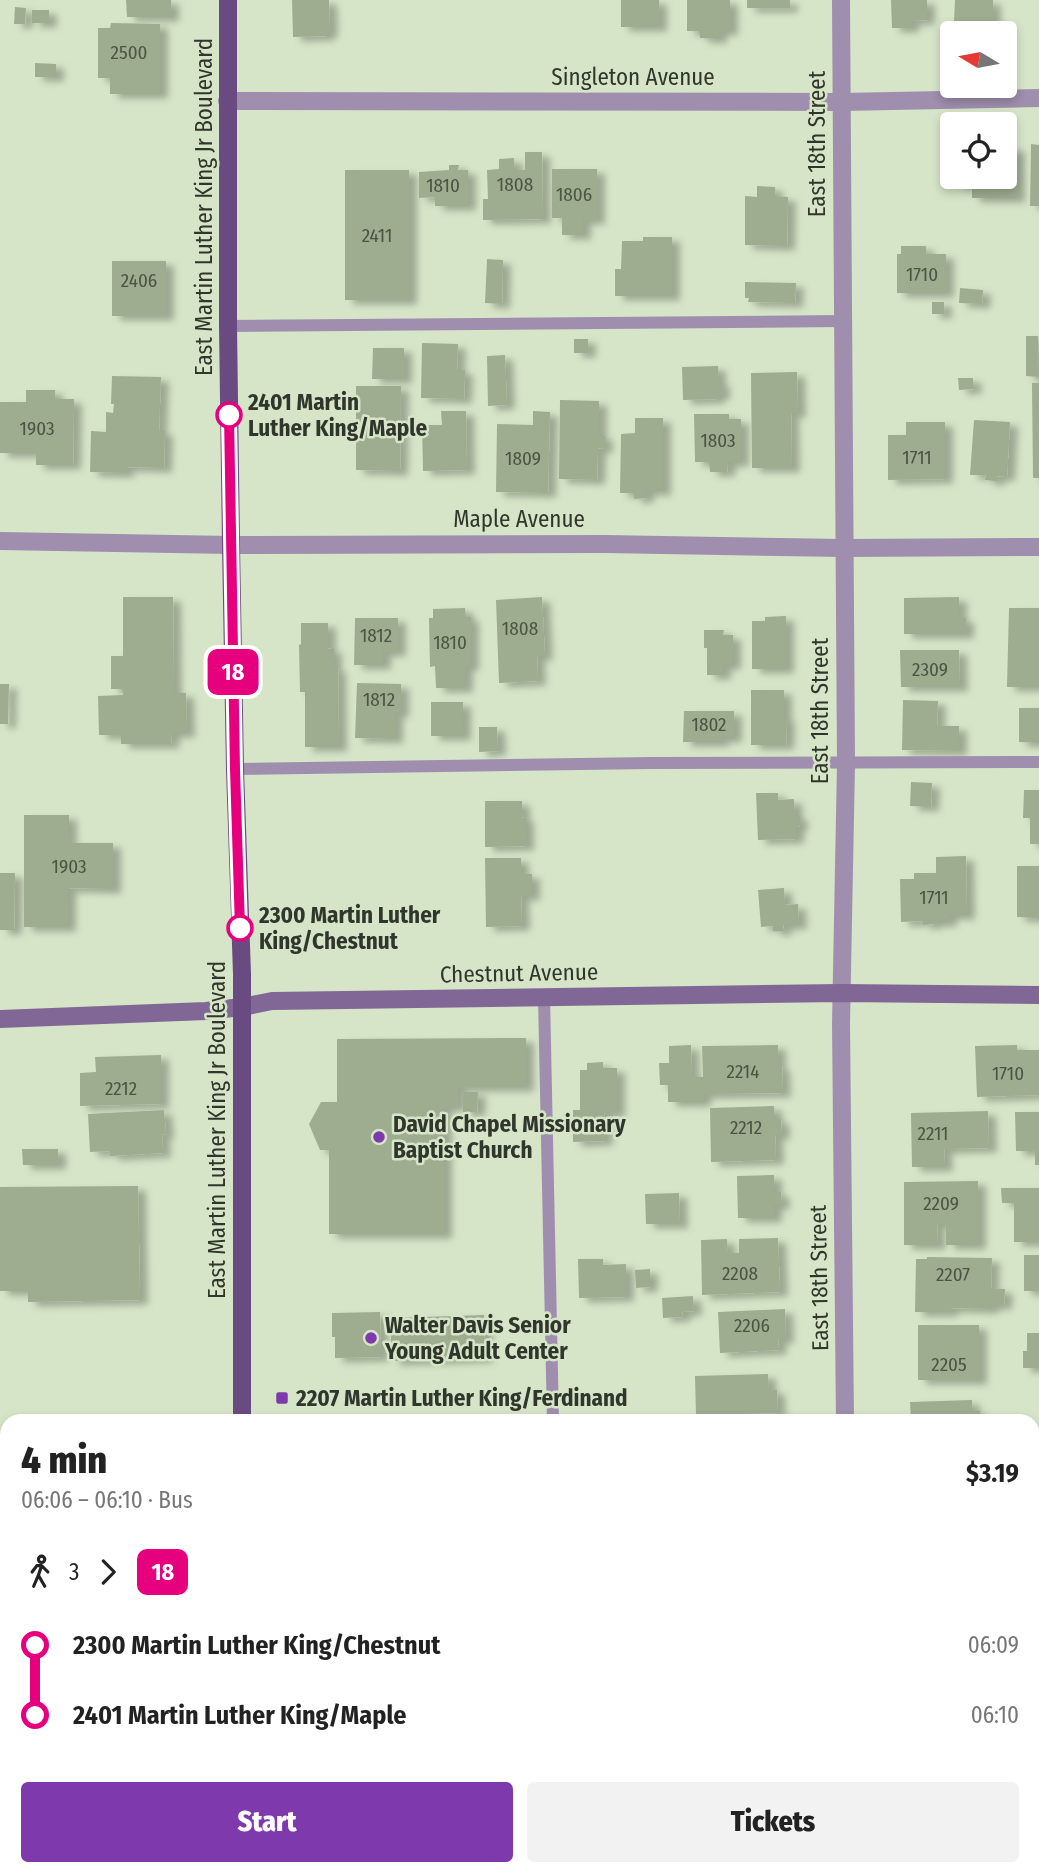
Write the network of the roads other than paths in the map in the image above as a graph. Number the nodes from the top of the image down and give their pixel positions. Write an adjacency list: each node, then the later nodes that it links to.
1 (228, 0): 4 (main road, East Martin Luther King Jr Boulevard)
2 (841, 0): 5 (street, East 18th Street)
3 (1039, 98): 5 (street, Singleton Avenue)
4 (227, 101): 5 (street, Singleton Avenue); 7 (main road, East Martin Luther King Jr Boulevard)
5 (842, 102): 6 (street, East 18th Street)
6 (843, 321): 7 (lane); 11 (street, East 18th Street)
7 (228, 326): 9 (main road, East Martin Luther King Jr Boulevard)
8 (0, 541): 9 (street, Maple Avenue)
9 (231, 545): 11 (street, Maple Avenue); 14 (main road, East Martin Luther King Jr Boulevard)
10 (1039, 547): 11 (street, Maple Avenue)
11 (844, 548): 13 (street, East 18th Street)
12 (1039, 762): 13 (lane)
13 (846, 764): 14 (lane); 15 (street, East 18th Street)
14 (235, 769): 18 (main road, East Martin Luther King Jr Boulevard)
15 (841, 993): 16 (main road, Chestnut Avenue); 17 (main road, Chestnut Avenue); 22 (street, East 18th Street)
16 (1039, 995)
17 (544, 997): 18 (main road, Chestnut Avenue); 21 (lane)
18 (242, 1007): 19 (main road, Chestnut Avenue); 20 (main road, East Martin Luther King Jr Boulevard)
19 (0, 1019)
20 (242, 1414)
21 (554, 1414)
22 (845, 1414)

